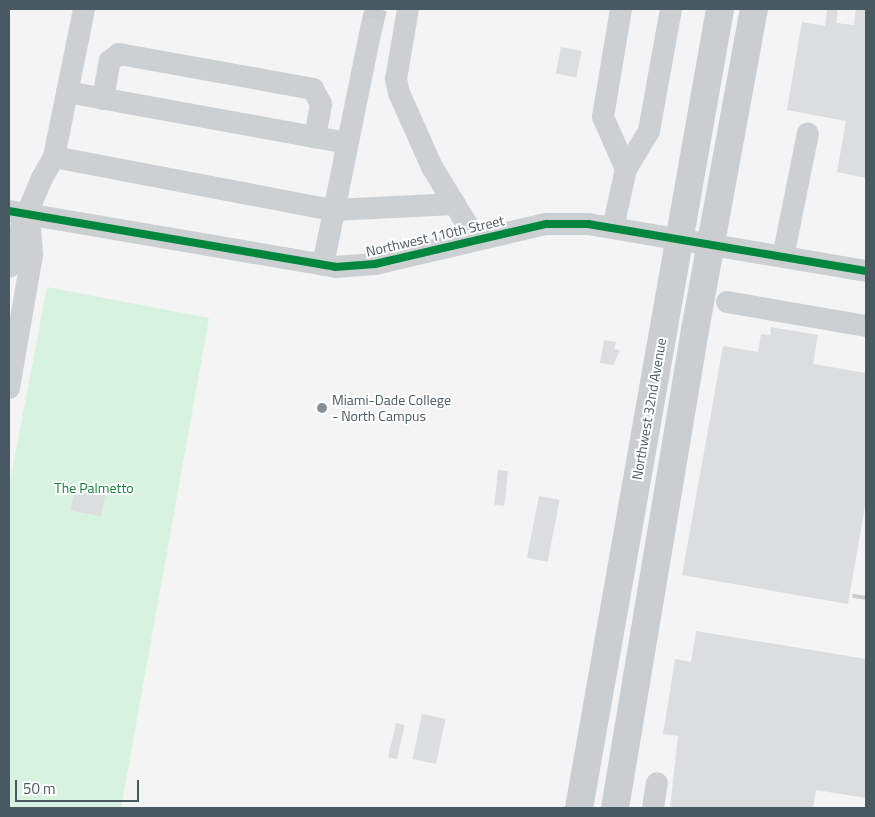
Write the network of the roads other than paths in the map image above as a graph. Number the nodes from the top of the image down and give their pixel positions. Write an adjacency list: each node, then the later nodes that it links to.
1 (84, 9): 8 (street)
2 (408, 9): 15 (street)
3 (621, 9): 14 (street)
4 (671, 9): 14 (street)
5 (720, 9): 20 (main road, Northwest 32nd Avenue)
6 (754, 9): 21 (main road)
7 (374, 16): 12 (street)
8 (67, 92): 9 (street); 13 (street)
9 (103, 99): 11 (street); 11 (street)
10 (808, 133): 22 (street)
11 (314, 137): 12 (street)
12 (346, 143): 16 (street)
13 (54, 157): 16 (street); 17 (street)
14 (626, 169): 18 (street)
15 (455, 204): 16 (street); 19 (street)
16 (333, 210): 23 (street)
17 (19, 213): 23 (street, Northwest 110th Street); 24 (street); 28 (street)
18 (613, 228): 19 (street, Northwest 110th Street); 20 (street, Northwest 110th Street)
19 (476, 239): 23 (street, Northwest 110th Street)
20 (678, 240): 21 (street, Northwest 110th Street); 30 (main road, Northwest 32nd Avenue)
21 (712, 245): 22 (street, Northwest 110th Street); 31 (main road)
22 (783, 257): 25 (street, Northwest 110th Street)
23 (323, 265)
24 (9, 267)
25 (866, 272)
26 (727, 302): 27 (street)
27 (866, 326)
28 (9, 388)
29 (657, 783): 32 (street)
30 (579, 808)
31 (615, 808)
32 (653, 808)

